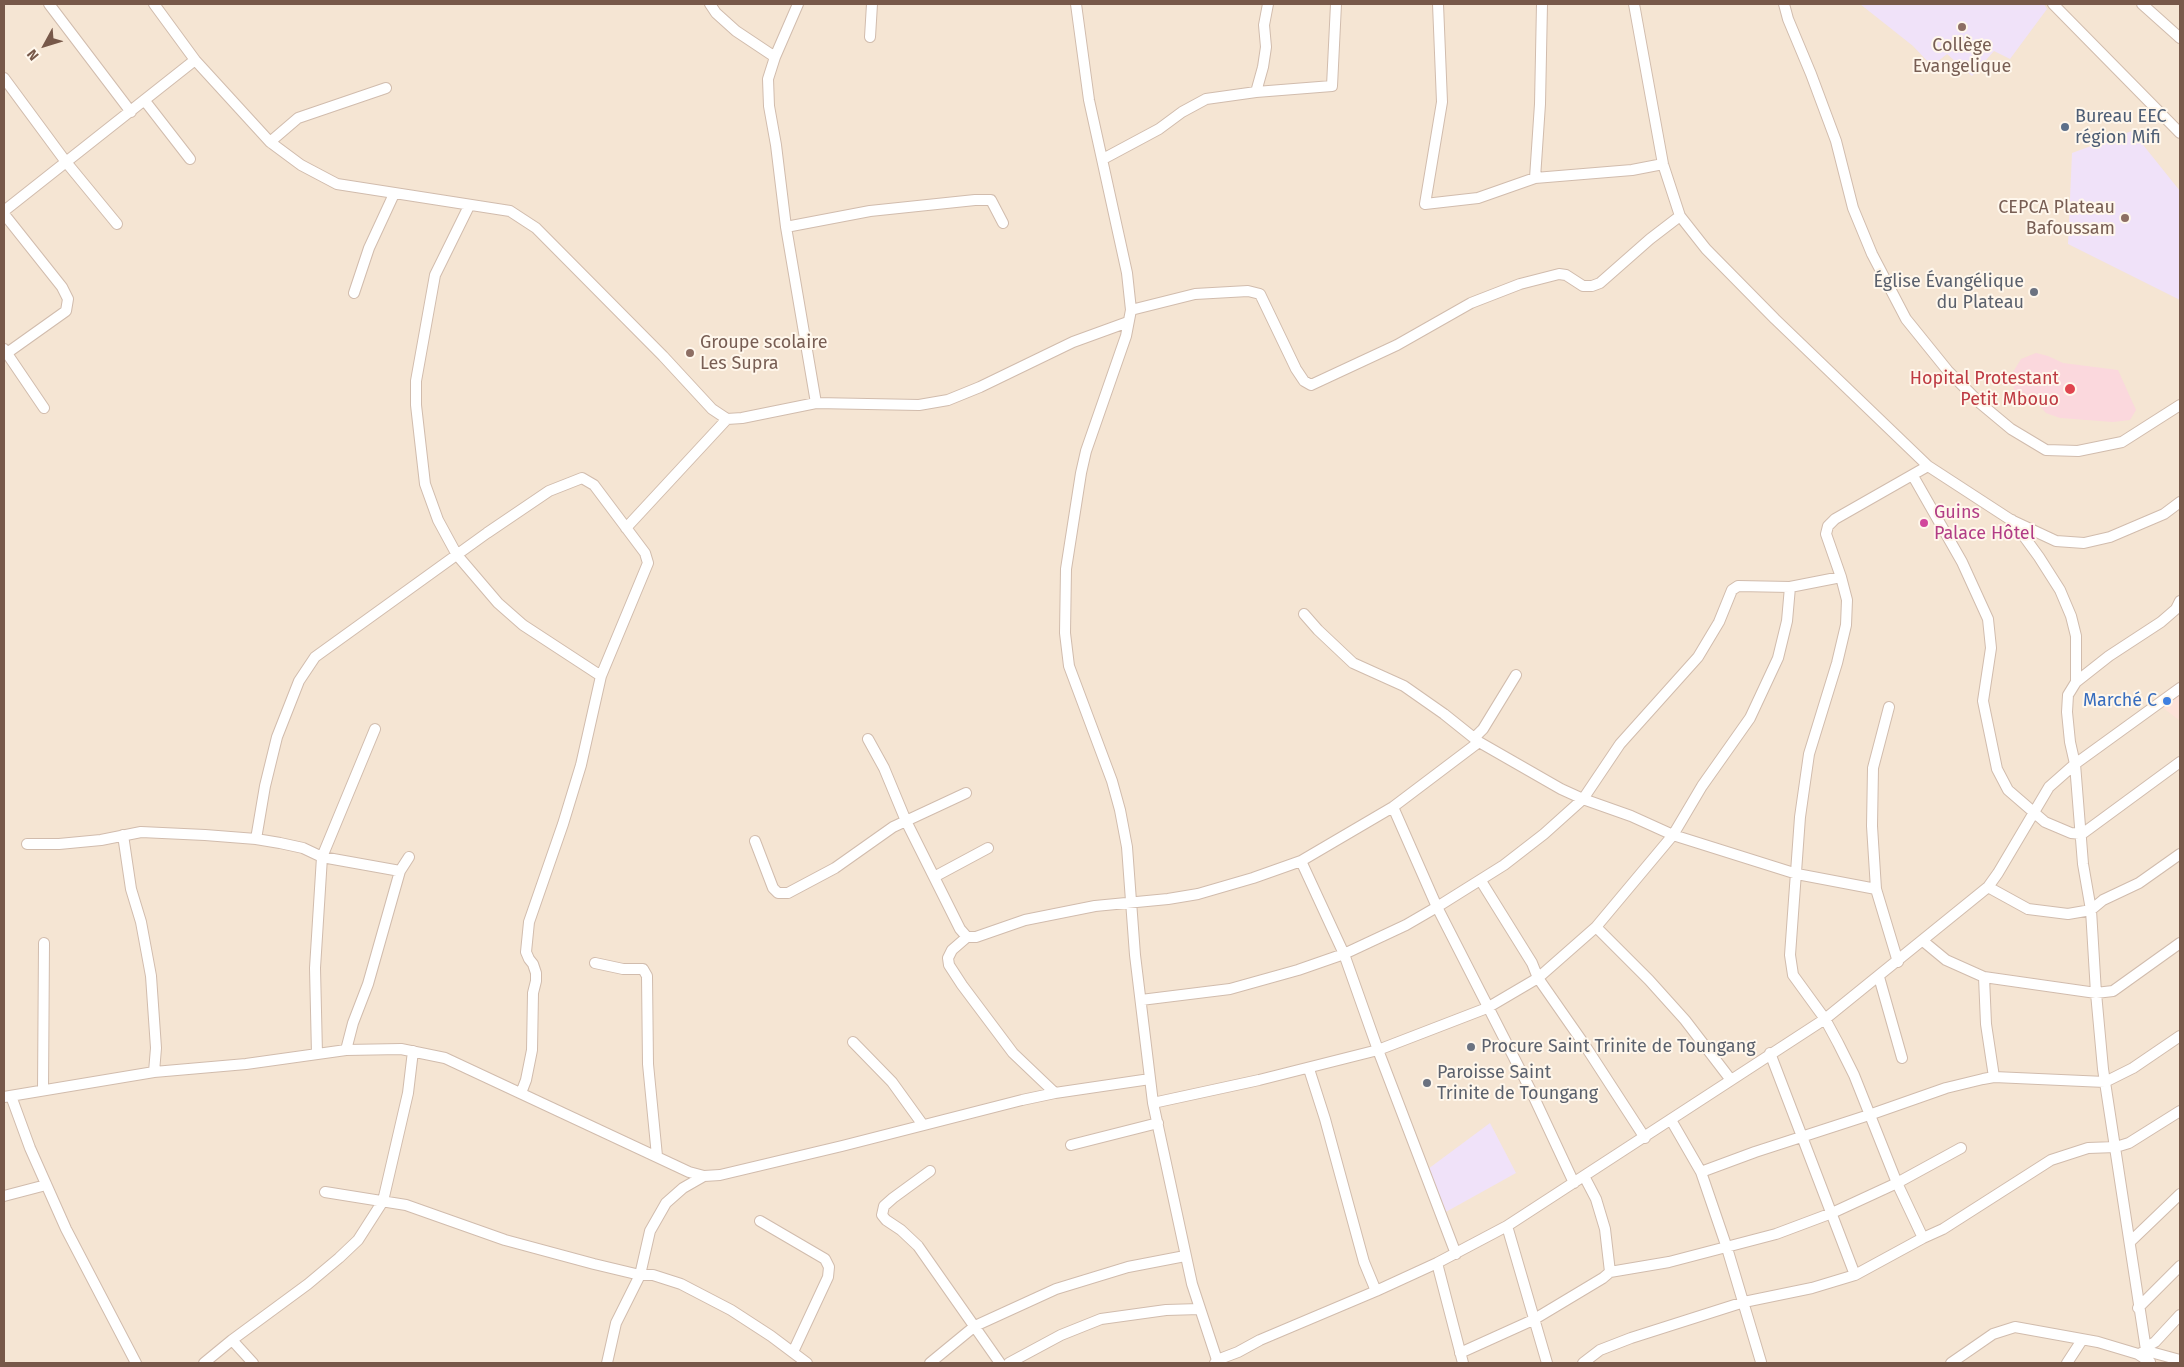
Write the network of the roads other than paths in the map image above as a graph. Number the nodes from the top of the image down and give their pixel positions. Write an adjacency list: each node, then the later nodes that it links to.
1 (49, 4): 23 (street)
2 (154, 4): 18 (street)
3 (710, 4): 17 (street)
4 (798, 4): 17 (street)
5 (872, 4): 15 (street)
6 (1076, 4): 27 (street)
7 (1268, 4): 21 (street)
8 (1336, 4): 21 (street)
9 (1438, 4): 30 (street)
10 (1542, 4): 30 (street)
11 (1634, 4): 29 (street)
12 (1784, 4): 43 (street)
13 (2053, 4): 24 (street)
14 (2142, 4): 16 (street)
15 (870, 38)
16 (2180, 38)
17 (775, 57): 37 (street)
18 (195, 60): 22 (street); 25 (street)
19 (4, 78): 28 (street)
20 (386, 88): 25 (street)
21 (1256, 92): 27 (street)
22 (145, 101): 23 (street); 26 (street)
23 (131, 112): 28 (street)
24 (2180, 133)
25 (270, 142): 31 (street)
26 (190, 159)
27 (1103, 159): 39 (street)
28 (66, 162): 33 (street); 36 (street)
29 (1663, 164): 30 (street); 34 (street)
30 (1535, 178)
31 (394, 194): 32 (street); 38 (street)
32 (469, 206): 45 (street); 51 (street)
33 (4, 213): 41 (street)
34 (1680, 216): 39 (street); 46 (street)
35 (1003, 223): 37 (street)
36 (117, 224)
37 (786, 227): 42 (street)
38 (354, 293)
39 (1131, 310): 40 (street)
40 (1128, 322): 42 (street); 88 (street)
41 (5, 351): 44 (street)
42 (816, 403): 45 (street)
43 (2180, 405)
44 (44, 408)
45 (727, 419): 50 (street)
46 (1928, 466): 47 (street); 49 (street)
47 (1913, 476): 52 (street); 69 (street)
48 (2180, 502): 49 (street)
49 (2012, 520): 58 (street)
50 (626, 528): 51 (street); 57 (street)
51 (457, 555): 57 (street); 74 (street)
52 (1841, 577): 53 (street); 83 (street)
53 (1790, 587): 67 (street); 73 (street)
54 (2180, 601): 58 (street)
55 (1304, 614): 63 (street)
56 (1516, 675): 63 (street)
57 (601, 676): 121 (street)
58 (2076, 682): 65 (street)
59 (2180, 688): 65 (street)
60 (1889, 707): 87 (street)
61 (375, 729): 79 (street)
62 (868, 739): 70 (street)
63 (1477, 740): 67 (street); 68 (street)
64 (2180, 762): 71 (street)
65 (2075, 764): 69 (street); 71 (street)
66 (966, 793): 70 (street)
67 (1583, 799): 73 (street); 85 (street)
68 (1393, 807): 81 (street); 89 (street)
69 (2033, 811): 71 (street); 86 (street)
70 (906, 820): 75 (street); 84 (street)
71 (2082, 834): 90 (street)
72 (123, 835): 74 (street); 76 (street); 115 (street)
73 (1673, 835): 83 (street); 91 (street)
74 (256, 839): 79 (street)
75 (755, 841)
76 (26, 844)
77 (988, 848): 84 (street)
78 (2180, 854): 90 (street)
79 (322, 857): 82 (street); 112 (street)
80 (409, 857): 82 (street)
81 (1301, 861): 88 (street); 96 (street)
82 (400, 871): 108 (street)
83 (1797, 874): 87 (street); 105 (street)
84 (934, 877): 92 (street)
85 (1480, 880): 89 (street); 101 (street)
86 (1988, 887): 90 (street); 93 (street)
87 (1876, 889): 98 (street)
88 (1131, 903): 92 (street); 103 (street)
89 (1438, 907): 96 (street); 104 (street)
90 (2091, 910): 102 (street)
91 (1596, 927): 101 (street); 118 (street)
92 (967, 937): 122 (street)
93 (1923, 941): 98 (street); 100 (street)
94 (44, 943): 120 (street)
95 (2180, 943): 102 (street)
96 (1344, 954): 103 (street); 109 (street)
97 (595, 962): 135 (street)
98 (1898, 962): 99 (street)
99 (1879, 977): 105 (street); 113 (street)
100 (1984, 977): 102 (street); 116 (street)
101 (1538, 978): 104 (street); 131 (street)
102 (2096, 993): 119 (street)
103 (1141, 1000): 117 (street)
104 (1487, 1008): 109 (street); 140 (street)
105 (1825, 1019): 111 (street); 126 (street)
106 (2180, 1036): 119 (street)
107 (853, 1042): 129 (street)
108 (346, 1050): 110 (street); 112 (street)
109 (1378, 1050): 114 (street); 153 (street)
110 (413, 1051): 121 (street); 146 (street)
111 (1770, 1053): 118 (street); 130 (street)
112 (317, 1054): 115 (street)
113 (1902, 1058)
114 (1309, 1069): 124 (street); 160 (street)
115 (154, 1072): 120 (street)
116 (1994, 1077): 119 (street); 126 (street)
117 (1150, 1079): 122 (street); 124 (street)
118 (1731, 1080): 127 (street)
119 (2105, 1082): 133 (street)
120 (43, 1090): 123 (street)
121 (521, 1093): 135 (street)
122 (1055, 1093): 129 (street)
123 (7, 1096): 142 (street)
124 (1153, 1103): 128 (street)
125 (2180, 1111): 133 (street)
126 (1868, 1116): 130 (street); 141 (street)
127 (1671, 1120): 131 (street); 137 (street)
128 (1158, 1123): 132 (street); 154 (street)
129 (923, 1125): 138 (street)
130 (1803, 1137): 137 (street); 147 (street)
131 (1644, 1138): 139 (street)
132 (1071, 1145)
133 (2116, 1147): 150 (street); 151 (street)
134 (1961, 1148): 141 (street)
135 (657, 1156): 138 (street)
136 (930, 1171): 166 (street)
137 (1702, 1172): 152 (street)
138 (704, 1176): 158 (street)
139 (1584, 1176): 140 (street); 157 (street)
140 (1574, 1183): 149 (street)
141 (1896, 1183): 147 (street); 150 (street)
142 (46, 1185): 145 (street); 175 (street)
143 (325, 1192): 146 (street)
144 (2180, 1194): 151 (street)
145 (4, 1196)
146 (383, 1201): 158 (street); 167 (street)
147 (1832, 1213): 152 (street); 159 (street)
148 (760, 1220): 170 (street)
149 (1507, 1226): 153 (street); 165 (street)
150 (1923, 1238): 159 (street)
151 (2130, 1242): 162 (street)
152 (1727, 1248): 157 (street); 161 (street)
153 (1456, 1254): 155 (street)
154 (1185, 1256): 163 (street); 166 (street)
155 (1437, 1263): 160 (street); 171 (street)
156 (2180, 1266): 162 (street)
157 (1610, 1272): 165 (street)
158 (640, 1275): 170 (street); 178 (street)
159 (1855, 1276): 161 (street)
160 (1376, 1291): 173 (street)
161 (1744, 1302): 174 (street); 185 (street)
162 (2138, 1308): 169 (street)
163 (1200, 1309): 173 (street); 182 (street)
164 (2180, 1315): 169 (street)
165 (1533, 1320): 171 (street); 184 (street)
166 (975, 1326): 180 (street); 181 (street)
167 (232, 1340): 176 (street); 177 (street)
168 (2082, 1340): 169 (street); 186 (street); 187 (street)
169 (2143, 1351): 172 (street); 188 (street)
170 (793, 1352): 179 (street)
171 (1460, 1352): 183 (street)
172 (2180, 1360)
173 (1217, 1362)
174 (1761, 1362)
175 (136, 1363)
176 (204, 1363)
177 (253, 1363)
178 (607, 1363)
179 (807, 1363)
180 (930, 1363)
181 (1000, 1363)
182 (1009, 1363)
183 (1463, 1363)
184 (1547, 1363)
185 (1583, 1363)
186 (1951, 1363)
187 (2067, 1363)
188 (2149, 1363)

